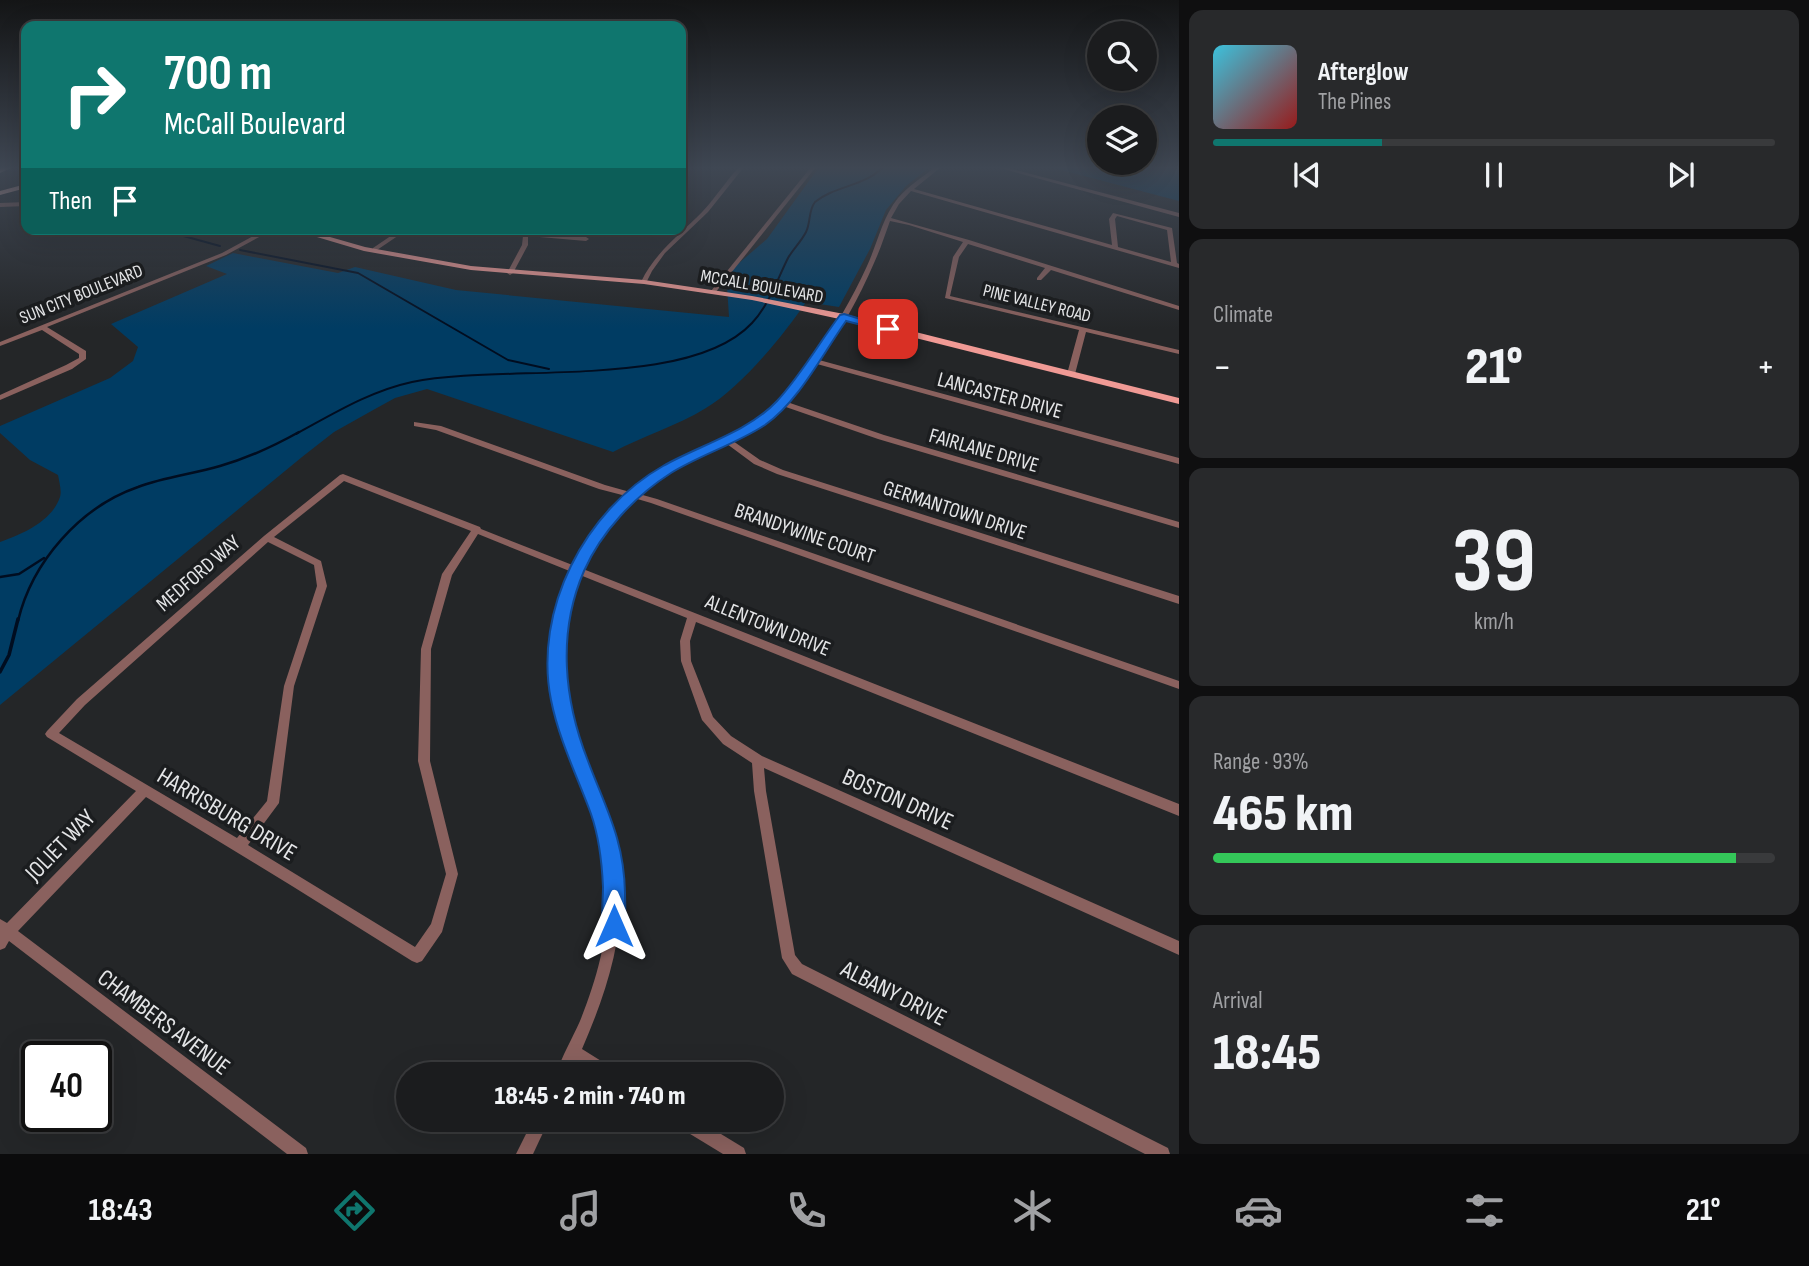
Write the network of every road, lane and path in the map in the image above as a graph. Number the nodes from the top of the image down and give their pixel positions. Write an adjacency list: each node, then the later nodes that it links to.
1 (770, 221): 25 (street)
2 (886, 221): 28 (street)
3 (894, 221): 16 (street)
4 (1023, 221): 17 (street)
5 (1112, 221): 17 (street)
6 (1140, 221): 20 (street)
7 (248, 235): 19 (street, SUN CITY BOULEVARD)
8 (260, 235): 19 (street, SUN CITY BOULEVARD)
9 (314, 235): 18 (main road, MCCALL BOULEVARD)
10 (338, 235): 18 (main road, MCCALL BOULEVARD)
11 (396, 235): 18 (street)
12 (526, 235): 22 (street)
13 (546, 235): 15 (street)
14 (679, 235): 24 (street)
15 (586, 239)
16 (967, 241): 21 (street); 30 (street, PINE VALLEY ROAD)
17 (1115, 247): 20 (street)
18 (374, 249): 22 (main road, MCCALL BOULEVARD)
19 (211, 257): 29 (street, SUN CITY BOULEVARD)
20 (1176, 265)
21 (1049, 267): 23 (street); 27 (street)
22 (510, 273): 24 (main road, MCCALL BOULEVARD)
23 (1039, 279)
24 (644, 282): 25 (main road, MCCALL BOULEVARD)
25 (713, 292): 26 (main road, MCCALL BOULEVARD)
26 (786, 304): 28 (main road, MCCALL BOULEVARD)
27 (1179, 308)
28 (844, 317): 33 (street); 34 (main road, MCCALL BOULEVARD)
29 (42, 327): 31 (street, SUN CITY BOULEVARD); 35 (street)
30 (1083, 330): 32 (street, PINE VALLEY ROAD); 34 (street)
31 (0, 344)
32 (1179, 352)
33 (813, 361): 37 (street); 40 (street, LANCASTER DRIVE)
34 (1071, 374): 36 (main road, MCCALL BOULEVARD)
35 (0, 398)
36 (1179, 401)
37 (782, 403): 39 (street); 43 (street, FAIRLANE DRIVE)
38 (417, 424): 42 (street, BRANDYWINE COURT)
39 (727, 441): 42 (street); 47 (street, GERMANTOWN DRIVE)
40 (1179, 461)
41 (343, 477): 44 (street, ALLENTOWN DRIVE); 45 (street, MEDFORD WAY)
42 (632, 495): 46 (street); 49 (street, BRANDYWINE COURT)
43 (1179, 525)
44 (478, 529): 46 (street, ALLENTOWN DRIVE); 54 (street, HARRISBURG DRIVE)
45 (267, 538): 50 (street, MEDFORD WAY); 54 (street)
46 (576, 569): 48 (street, ALLENTOWN DRIVE); 57 (street)
47 (1179, 600)
48 (693, 616): 51 (street, BOSTON DRIVE); 53 (street, ALLENTOWN DRIVE)
49 (1179, 685)
50 (82, 702): 52 (street, HARRISBURG DRIVE)
51 (758, 760): 56 (street, BOSTON DRIVE); 65 (street, ALBANY DRIVE)
52 (145, 790): 54 (street, HARRISBURG DRIVE); 55 (street, JOLIET WAY)
53 (1179, 810)
54 (239, 846)
55 (2, 934): 62 (street, CHAMBERS AVENUE)
56 (1179, 948)
57 (574, 1053): 58 (street); 59 (street)
58 (569, 1062)
59 (589, 1062)
60 (535, 1132): 63 (street)
61 (702, 1132): 64 (street)
62 (300, 1154)
63 (524, 1154)
64 (738, 1154)
65 (1163, 1154)

